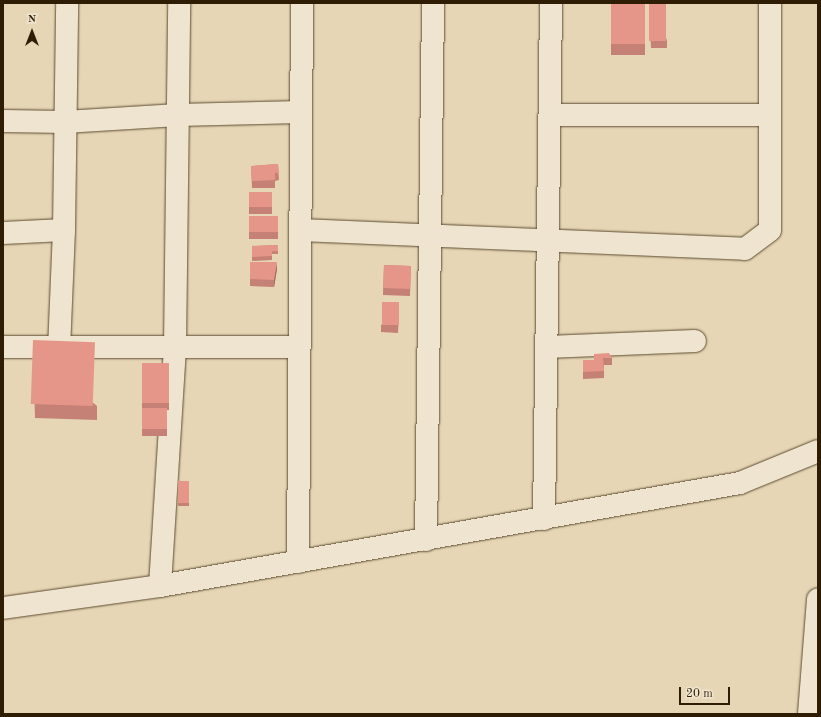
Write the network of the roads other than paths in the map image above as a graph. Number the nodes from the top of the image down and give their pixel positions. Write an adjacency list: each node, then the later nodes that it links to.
1 (67, 3): 12 (street)
2 (179, 3): 8 (street)
3 (302, 3): 7 (street)
4 (433, 3): 16 (street)
5 (551, 3): 9 (street)
6 (770, 3): 10 (street)
7 (302, 112): 8 (street); 14 (street)
8 (178, 115): 12 (street); 21 (street)
9 (552, 115): 10 (street); 17 (street)
10 (770, 115): 17 (street)
11 (3, 121): 12 (street)
12 (65, 122): 13 (street)
13 (64, 230): 15 (street); 20 (street)
14 (300, 230): 16 (street); 22 (street)
15 (3, 232)
16 (428, 238): 17 (street); 26 (street)
17 (546, 239): 23 (street)
18 (695, 341): 23 (street)
19 (3, 347): 20 (street)
20 (59, 347): 21 (street)
21 (175, 347): 22 (street); 28 (street)
22 (299, 347): 27 (street)
23 (547, 347): 25 (street)
24 (815, 458): 25 (street)
25 (544, 519): 26 (street)
26 (426, 540): 27 (street)
27 (298, 562): 28 (street)
28 (160, 586): 30 (street)
29 (818, 598): 31 (street)
30 (3, 608)
31 (809, 714)

